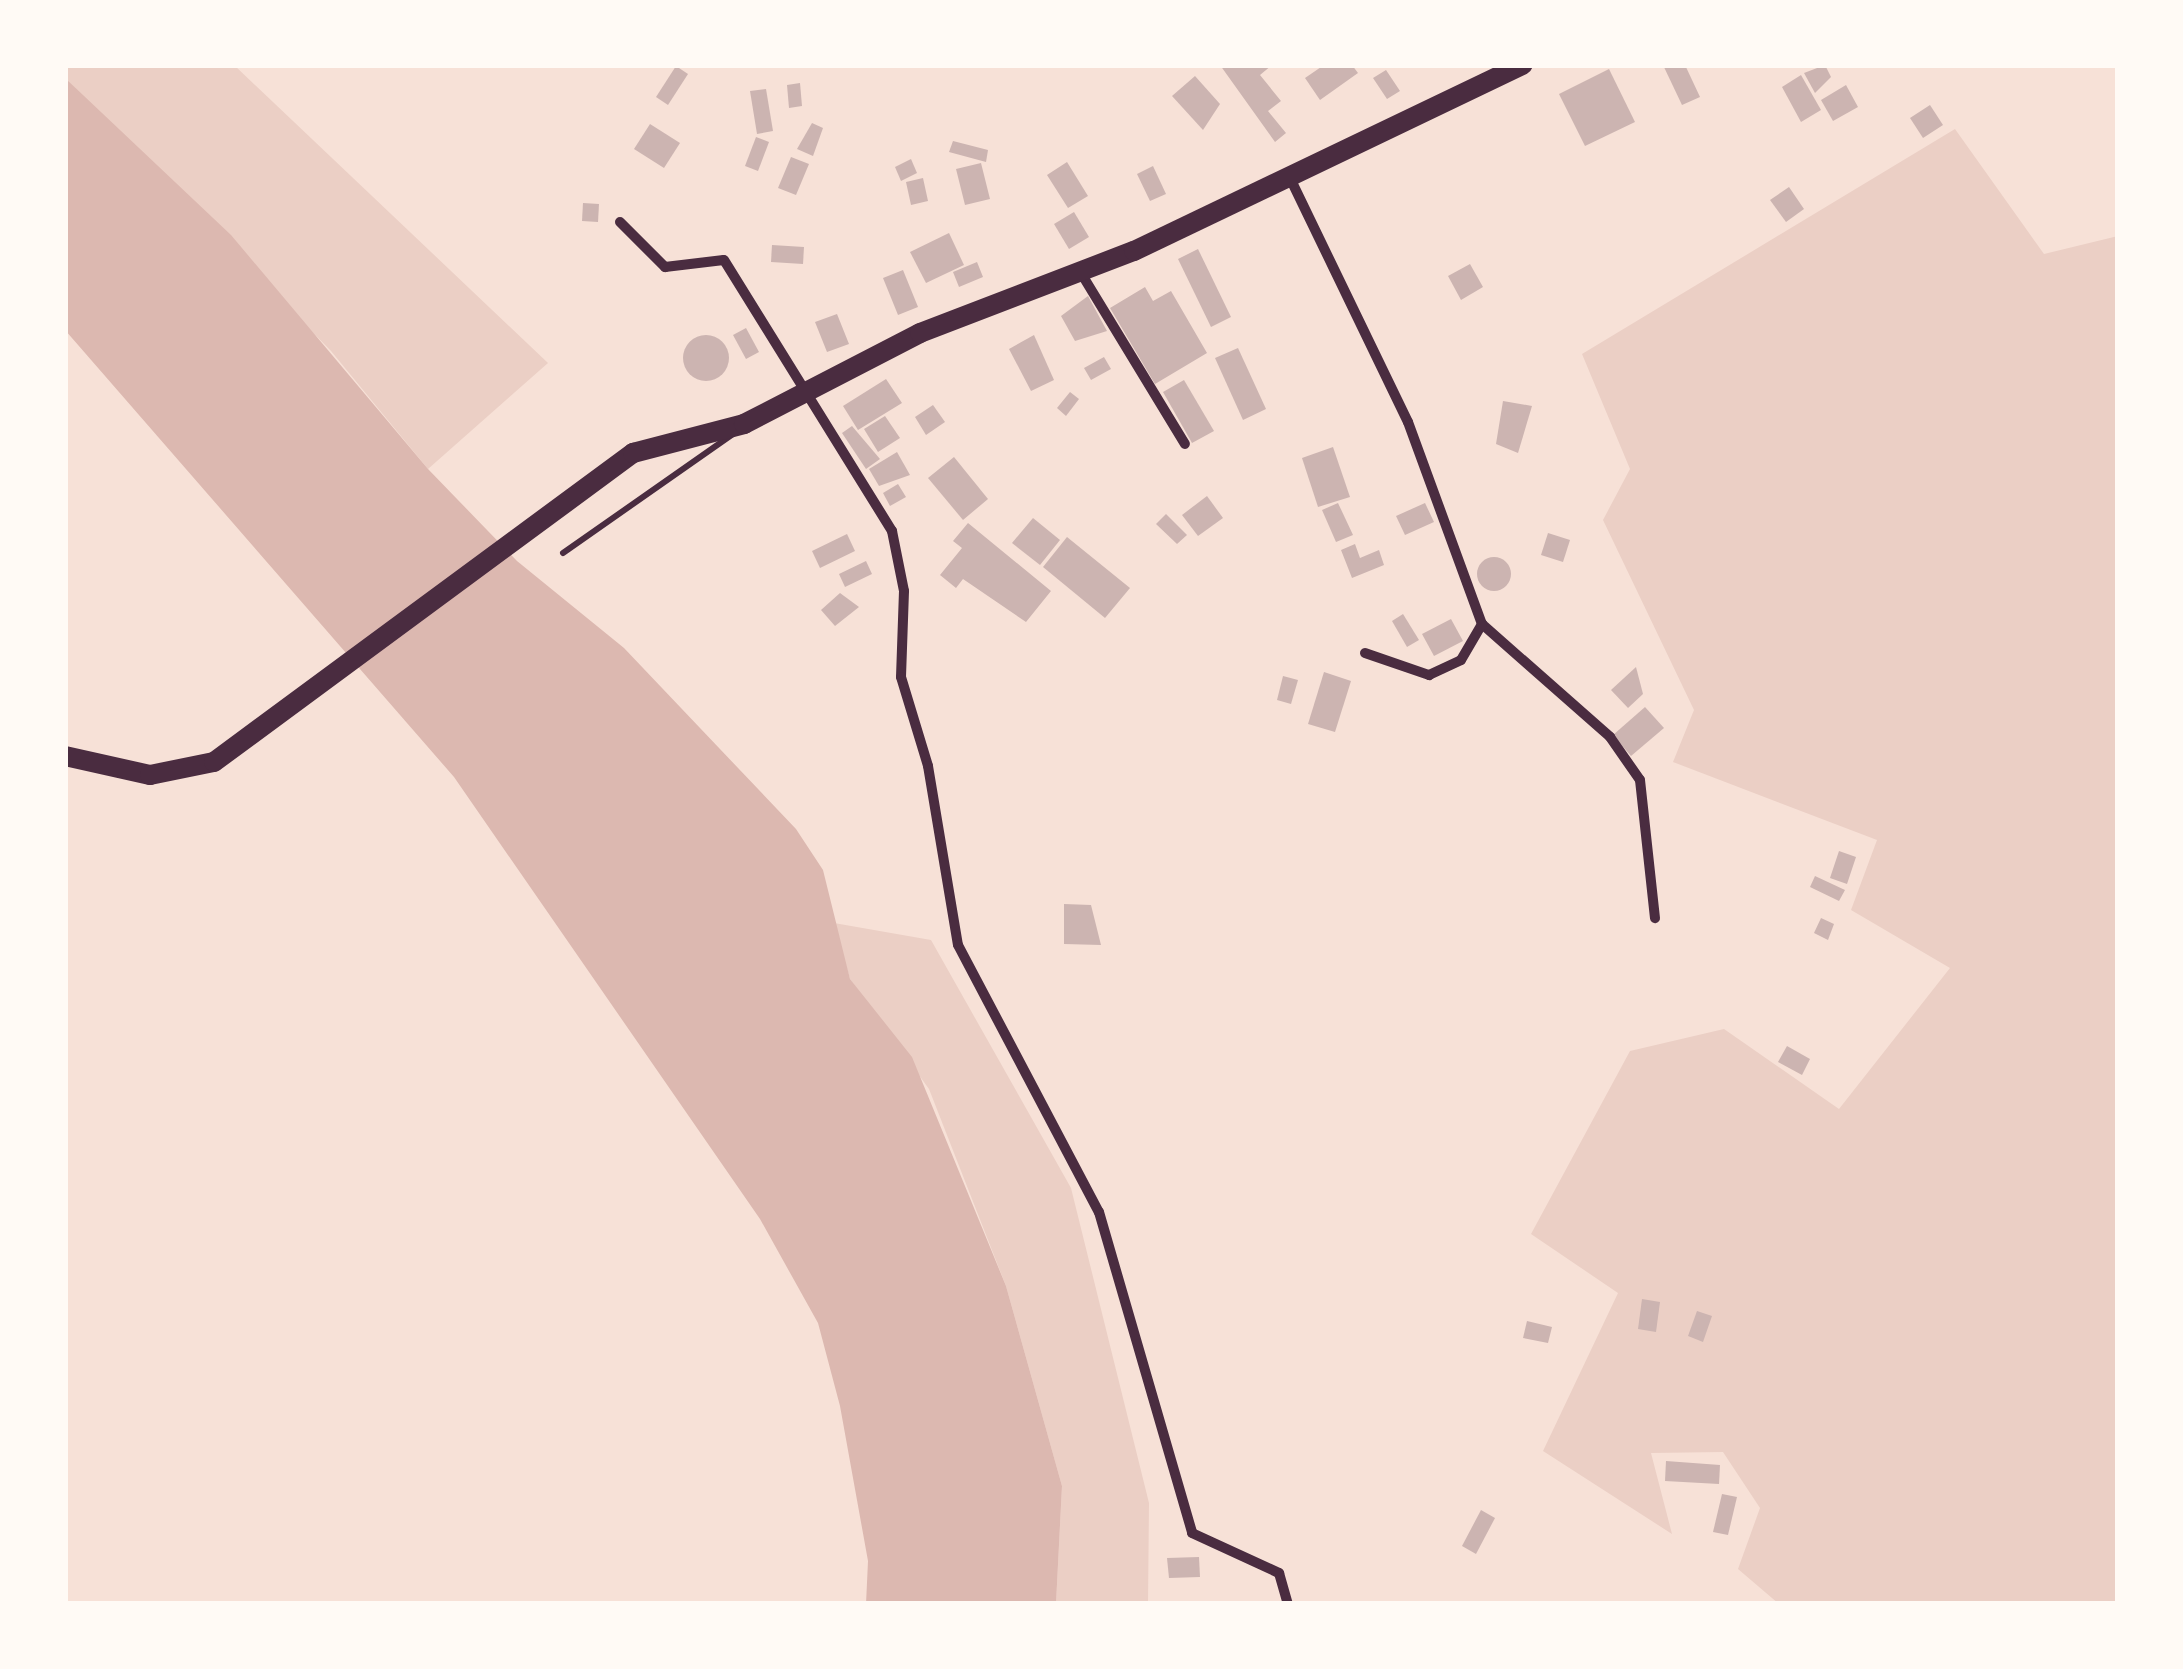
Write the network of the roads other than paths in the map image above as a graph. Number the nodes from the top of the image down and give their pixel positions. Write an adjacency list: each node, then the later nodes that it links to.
1 (1523, 65): 2 (highway)
2 (1290, 178): 4 (highway); 9 (street)
3 (620, 222): 5 (street)
4 (1081, 273): 5 (highway); 7 (street)
5 (809, 394): 6 (highway); 13 (street)
6 (744, 424): 8 (lane); 11 (highway)
7 (1185, 444)
8 (563, 553)
9 (1482, 624): 10 (street); 12 (street)
10 (1365, 653)
11 (65, 756)
12 (1655, 918)
13 (1288, 1604)

